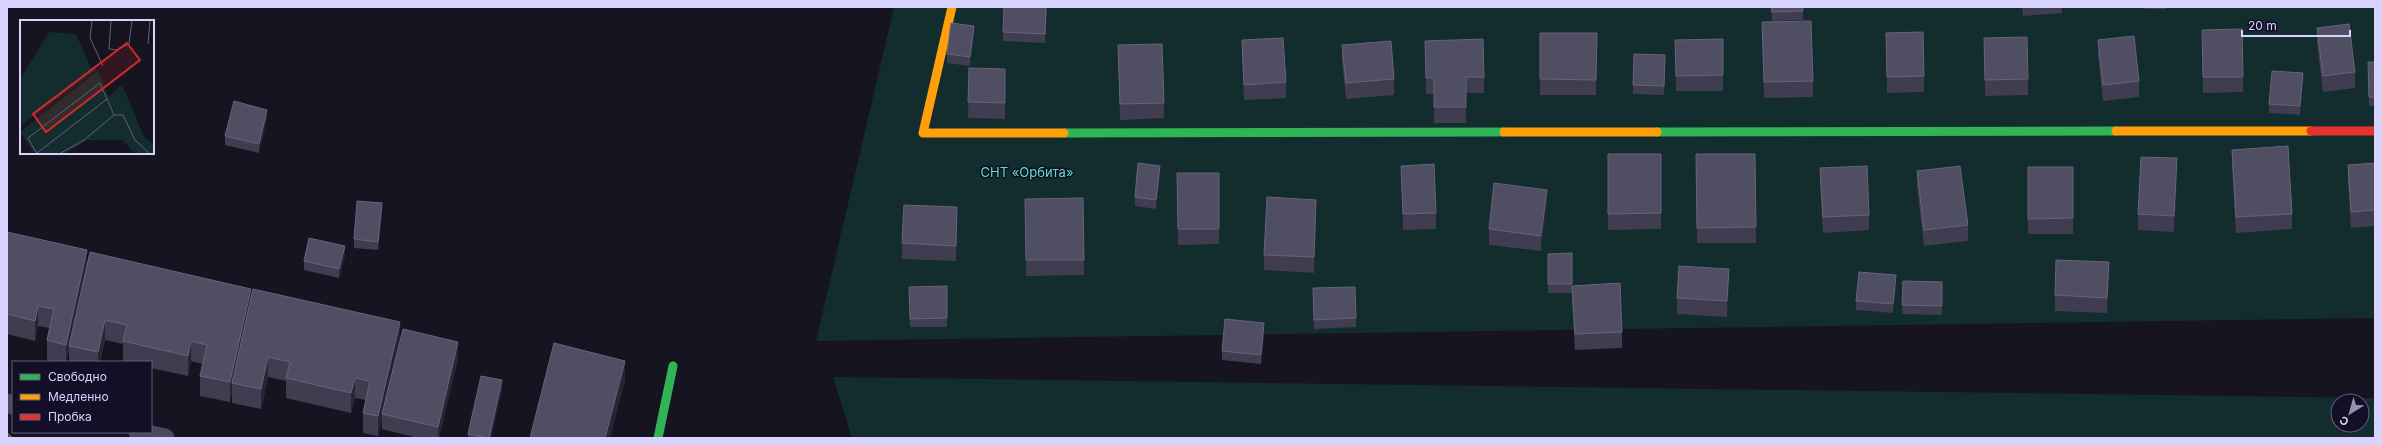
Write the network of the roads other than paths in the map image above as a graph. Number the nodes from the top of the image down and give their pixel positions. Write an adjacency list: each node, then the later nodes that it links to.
1 (952, 7): 2 (street)
2 (2375, 131)
3 (673, 366): 6 (street)
4 (142, 433): 5 (lane)
5 (165, 438)
6 (658, 438)

